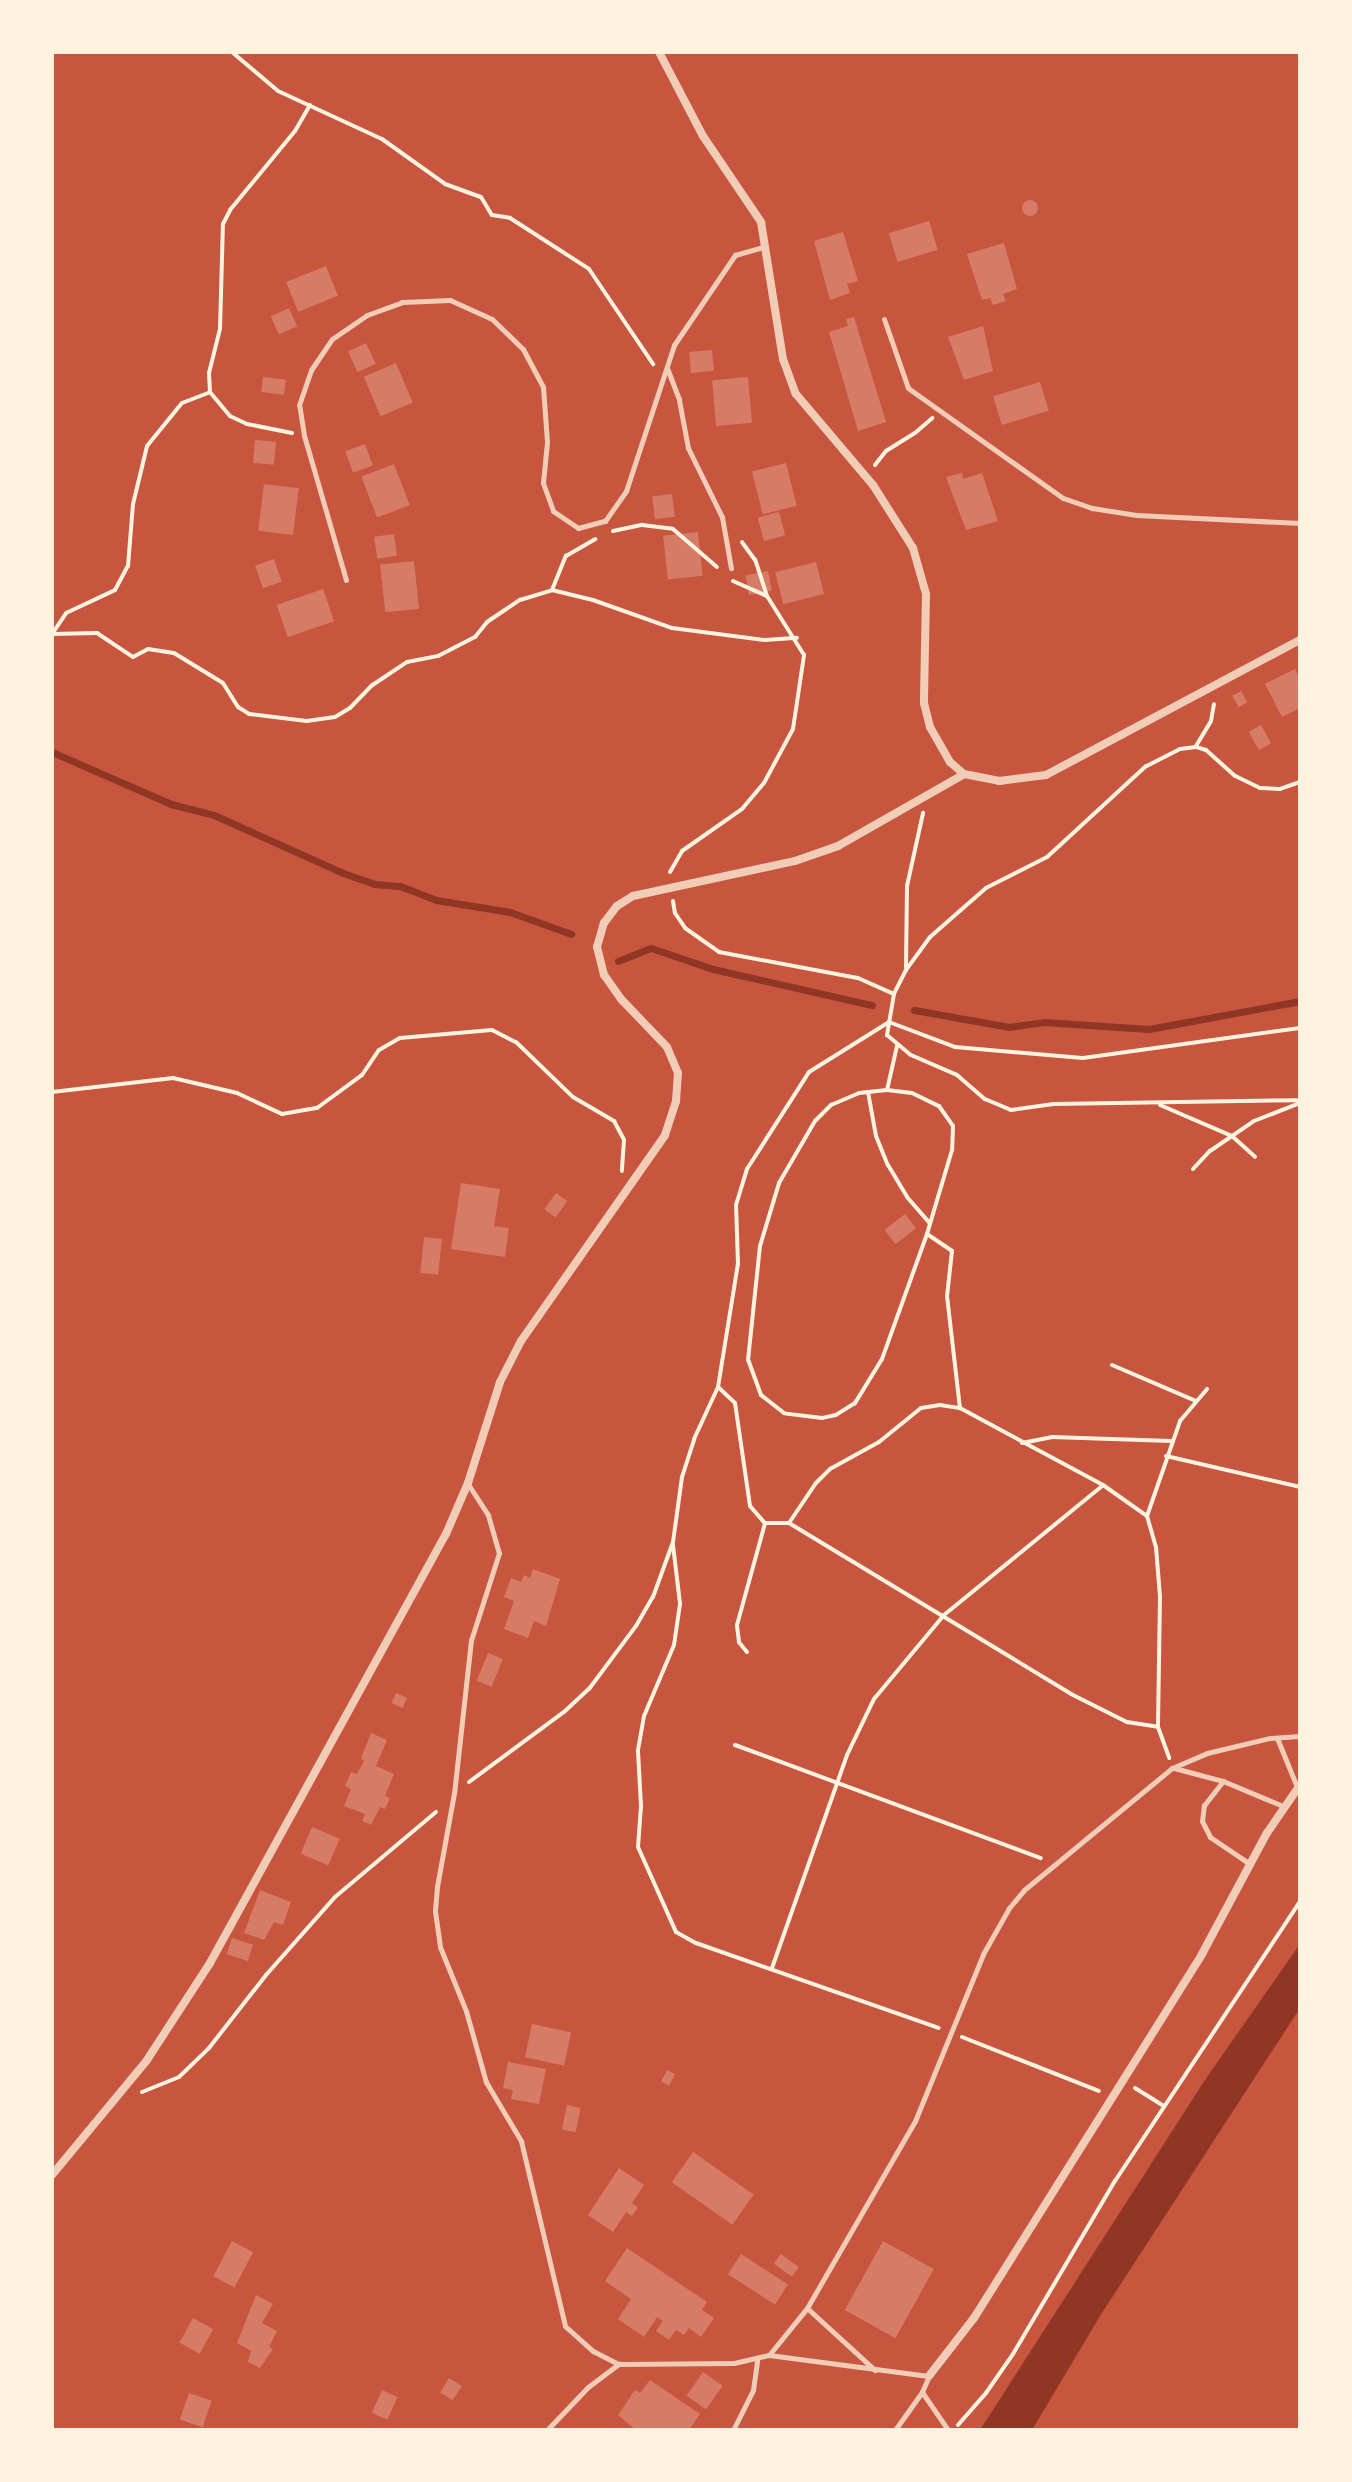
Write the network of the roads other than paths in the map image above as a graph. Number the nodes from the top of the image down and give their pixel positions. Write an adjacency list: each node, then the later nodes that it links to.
1 (659, 52): 2 (street)
2 (767, 246): 4 (lane); 9 (street)
3 (884, 319): 5 (lane)
4 (667, 368): 6 (lane); 7 (lane)
5 (1300, 523)
6 (731, 568)
7 (346, 580)
8 (1300, 640): 9 (street)
9 (964, 774): 10 (street)
10 (468, 1483): 18 (street); 22 (lane)
11 (1300, 1736): 12 (lane)
12 (1277, 1738): 13 (lane); 15 (lane)
13 (1172, 1768): 14 (lane); 19 (lane)
14 (1223, 1781): 16 (lane); 17 (lane)
15 (1299, 1786): 16 (street)
16 (1283, 1806): 17 (street)
17 (1250, 1864): 24 (street)
18 (52, 2175)
19 (807, 2308): 20 (lane); 23 (lane)
20 (769, 2355): 21 (lane); 23 (lane)
21 (757, 2360): 22 (lane); 27 (lane)
22 (619, 2364): 26 (lane)
23 (876, 2370): 24 (lane)
24 (929, 2376): 25 (lane)
25 (922, 2392): 28 (lane); 29 (lane)
26 (547, 2430)
27 (733, 2430)
28 (895, 2430)
29 (950, 2430)

